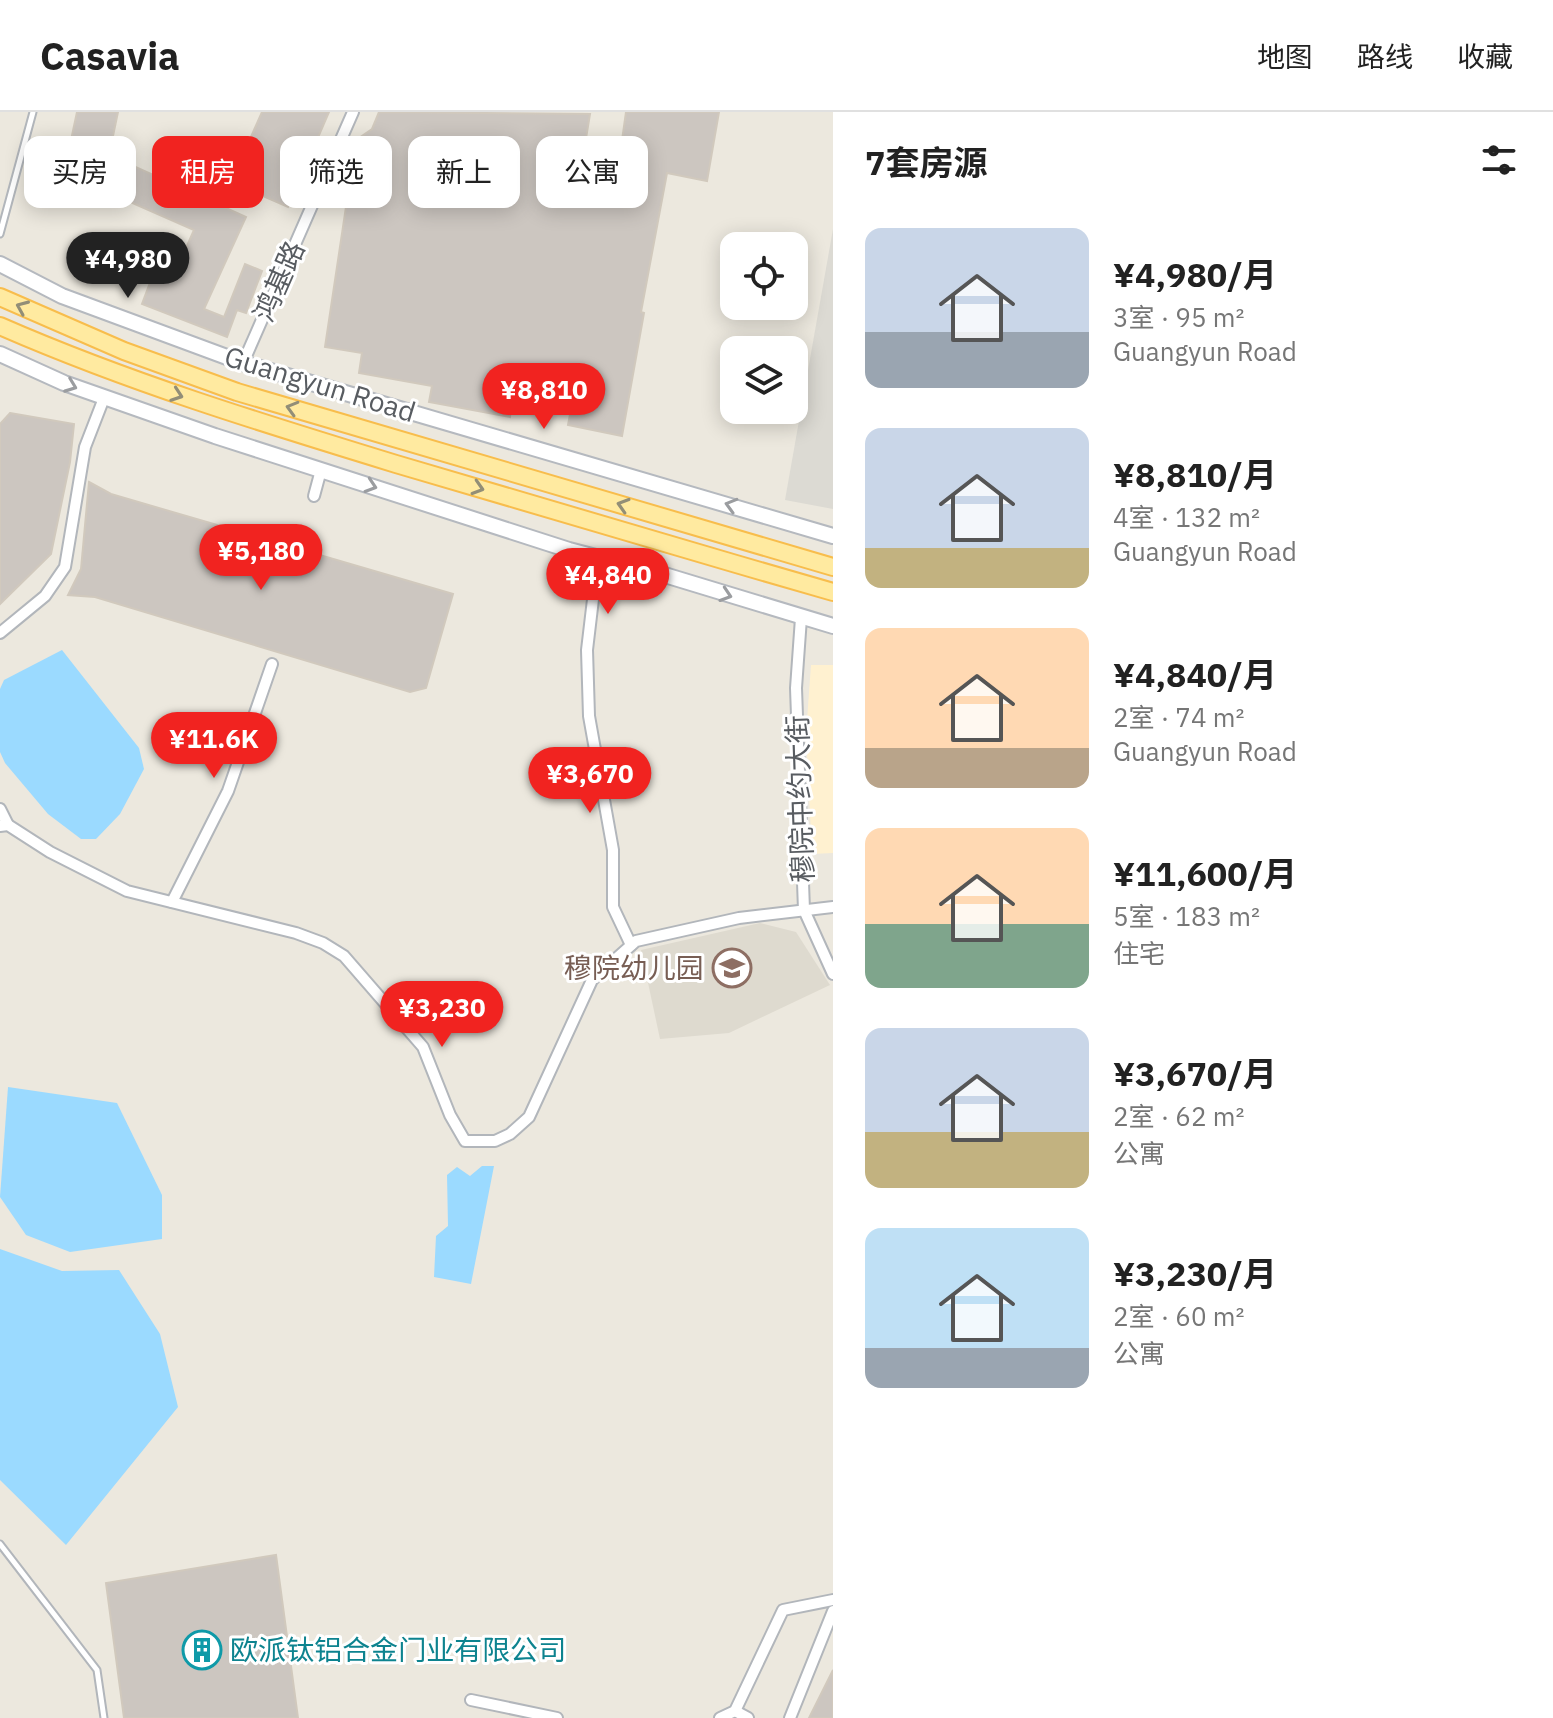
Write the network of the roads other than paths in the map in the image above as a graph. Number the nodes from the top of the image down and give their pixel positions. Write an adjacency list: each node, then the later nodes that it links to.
1 (33, 112): 3 (lane)
2 (353, 112): 8 (street, 鸿基路)
3 (0, 234)
4 (0, 264): 8 (main road, Guangyun Road)
5 (0, 297): 14 (main road, Guangyun Road, one-way to 5)
6 (0, 326): 15 (main road, Guangyun Road, one-way to 15)
7 (0, 354): 9 (main road, one-way to 9)
8 (243, 363): 12 (main road, Guangyun Road, one-way to 8)
9 (104, 398): 10 (main road); 18 (street)
10 (321, 470): 11 (street); 13 (main road, one-way to 13)
11 (314, 496)
12 (833, 536)
13 (598, 557): 16 (main road, one-way to 16); 25 (street)
14 (833, 567)
15 (833, 594)
16 (801, 618): 17 (main road); 24 (street, 穆院中约大街)
17 (833, 626)
18 (0, 633)
19 (272, 664): 22 (street)
20 (0, 809): 21 (street)
21 (4, 825): 22 (street)
22 (172, 902): 25 (street)
23 (833, 907): 24 (street)
24 (804, 910): 25 (street); 26 (street, 穆院中约大街)
25 (631, 945)
26 (833, 974)
27 (0, 1544): 32 (lane)
28 (833, 1600): 31 (street)
29 (833, 1611): 36 (street)
30 (471, 1700): 33 (street)
31 (735, 1711): 34 (street); 35 (street)
32 (104, 1718)
33 (557, 1718)
34 (720, 1718)
35 (748, 1718)
36 (790, 1718)

